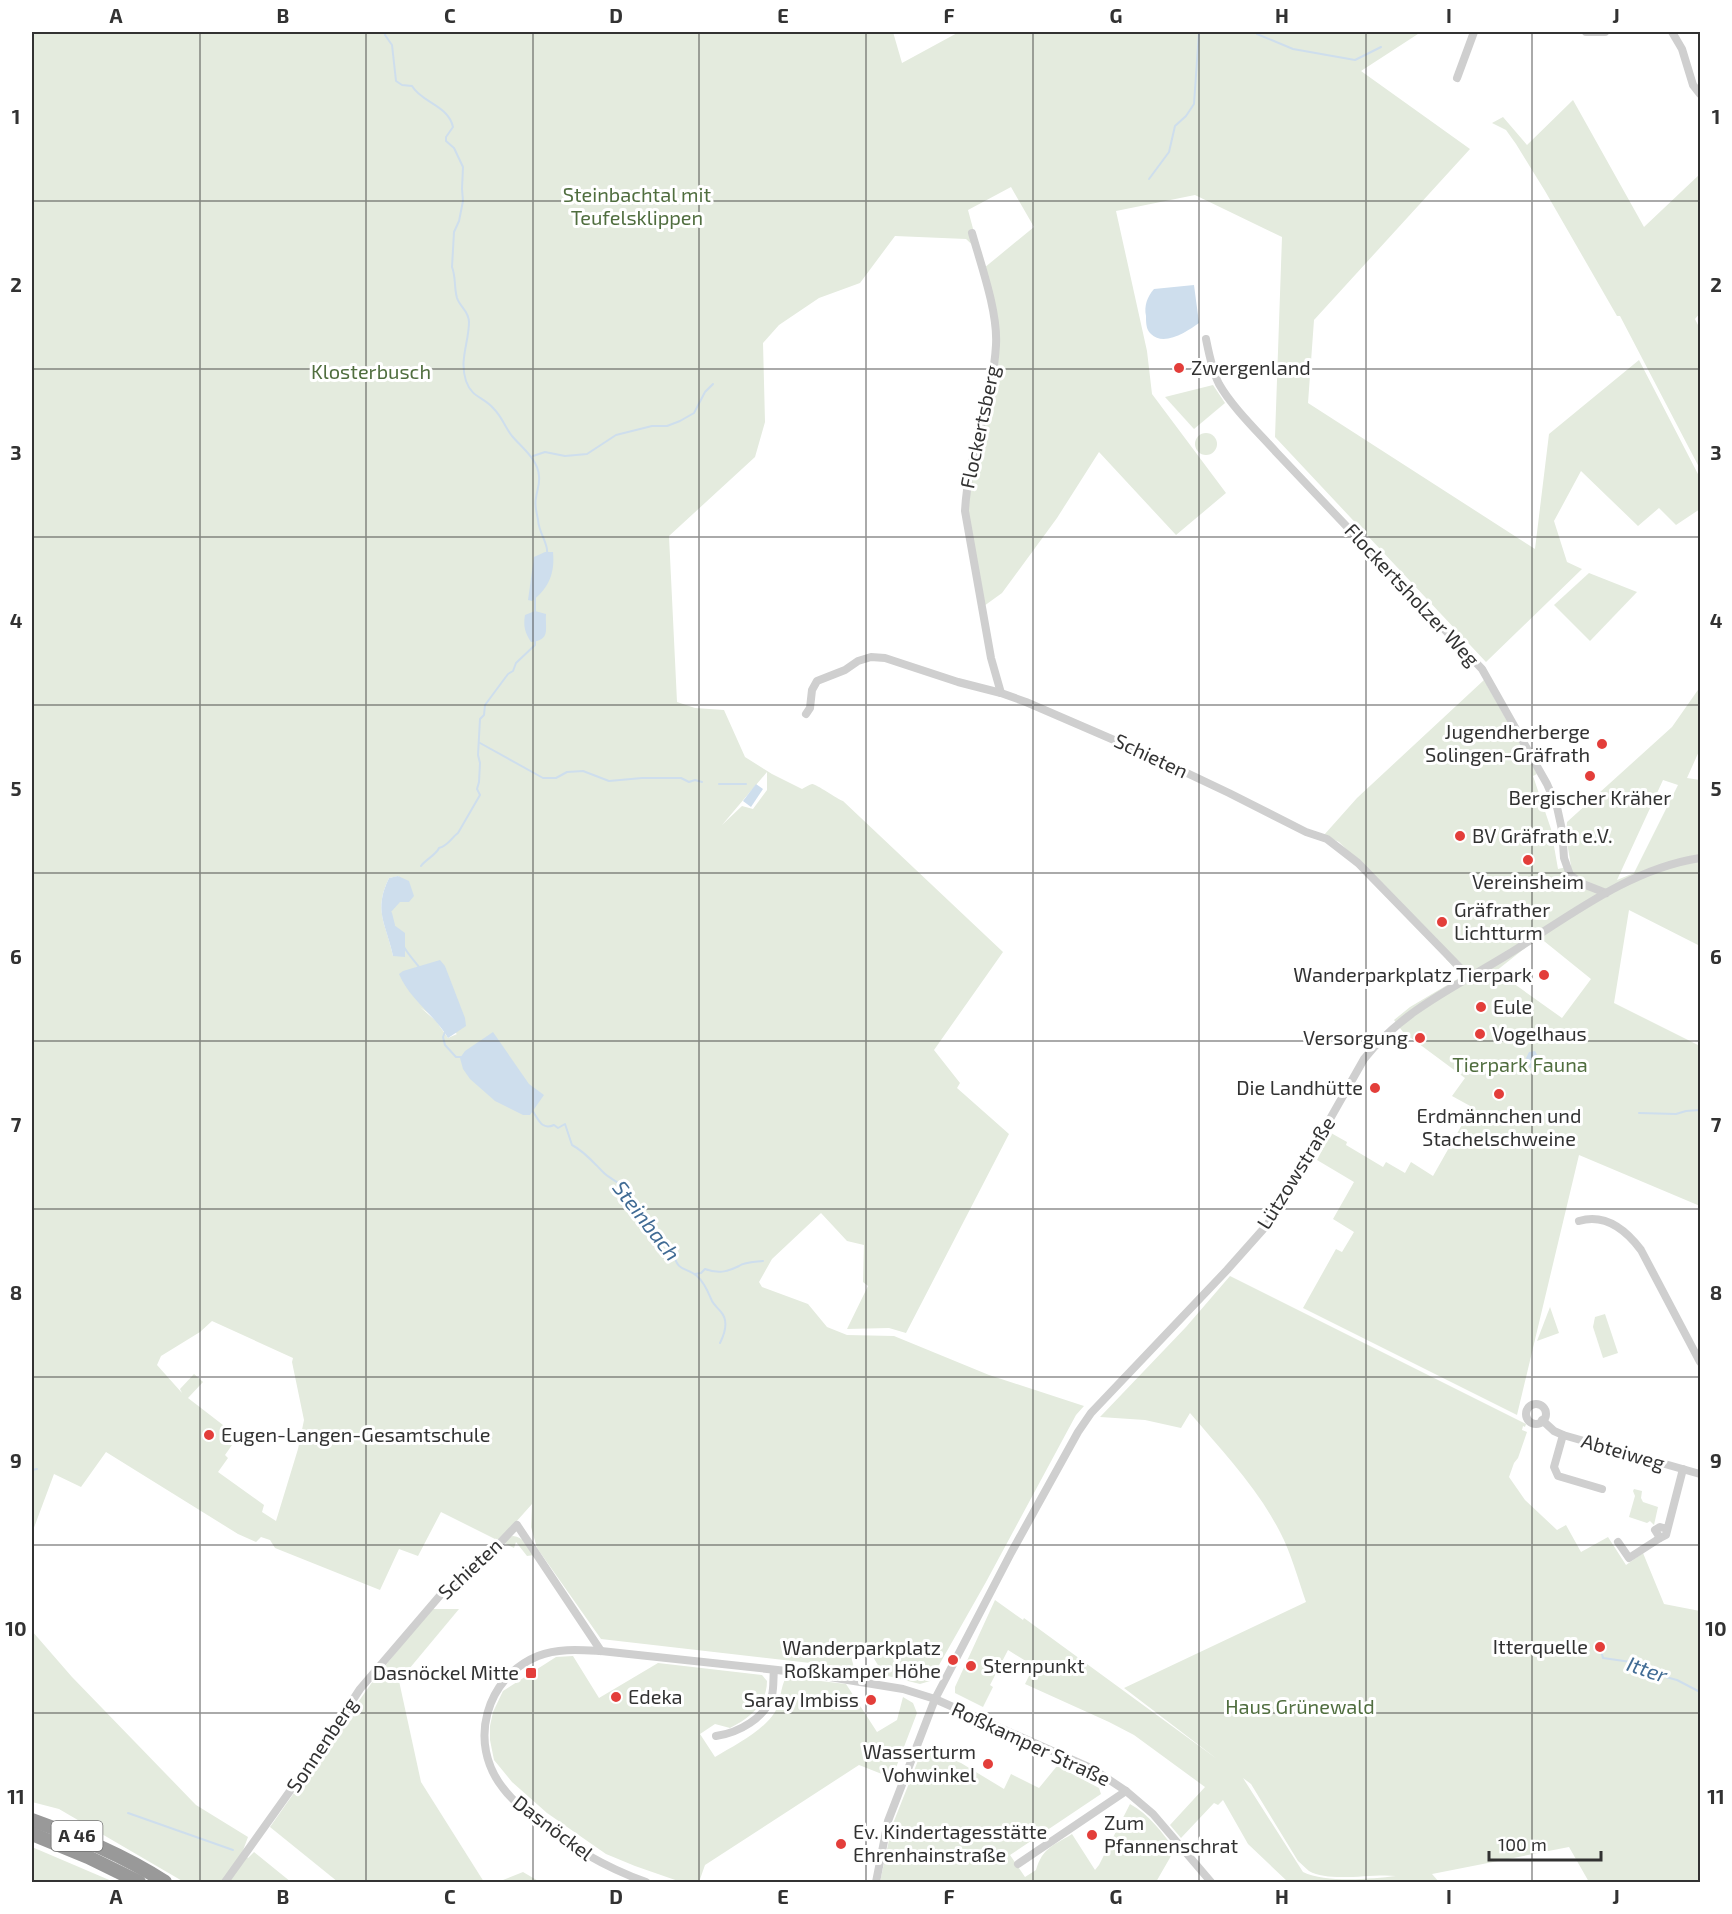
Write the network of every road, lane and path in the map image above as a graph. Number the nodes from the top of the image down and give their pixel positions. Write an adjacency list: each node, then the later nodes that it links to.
1 (1474, 32): 5 (street)
2 (1586, 32): 3 (street)
3 (1605, 32)
4 (1672, 32): 6 (street)
5 (1457, 78)
6 (1701, 94)
7 (972, 233): 9 (street, Flockertsberg)
8 (1206, 339): 12 (street, Flockertsholzer Weg)
9 (1002, 693): 10 (street, Schieten); 13 (street, Schieten)
10 (806, 714)
11 (1701, 858): 12 (street, Lützowstraße)
12 (1606, 892): 13 (street, Lützowstraße)
13 (1469, 977): 25 (street, Lützowstraße)
14 (1579, 1221): 15 (street)
15 (1701, 1362)
16 (1542, 1420): 17 (street, Abteiweg)
17 (1563, 1435): 18 (street, Abteiweg); 20 (street, Abteiweg)
18 (1683, 1469): 19 (street, Abteiweg); 21 (street, Abteiweg)
19 (1701, 1474)
20 (1602, 1489)
21 (1618, 1542)
22 (425, 1613): 23 (street, Schieten); 33 (street, Sonnenberg)
23 (602, 1651): 24 (street, Dasnöckel); 34 (street, Dasnöckel)
24 (774, 1670): 25 (street, Dasnöckel); 26 (street)
25 (935, 1699): 27 (street, Roßkamper Straße); 35 (street, Lützowstraße)
26 (716, 1736)
27 (1126, 1791): 30 (street, Roßkamper Straße); 36 (street, Roßkamper Straße)
28 (32, 1820): 32 (highway, A 46)
29 (32, 1834): 31 (highway, A 46)
30 (1018, 1864)
31 (139, 1882)
32 (165, 1882)
33 (225, 1882)
34 (646, 1882)
35 (876, 1882)
36 (1211, 1882)

